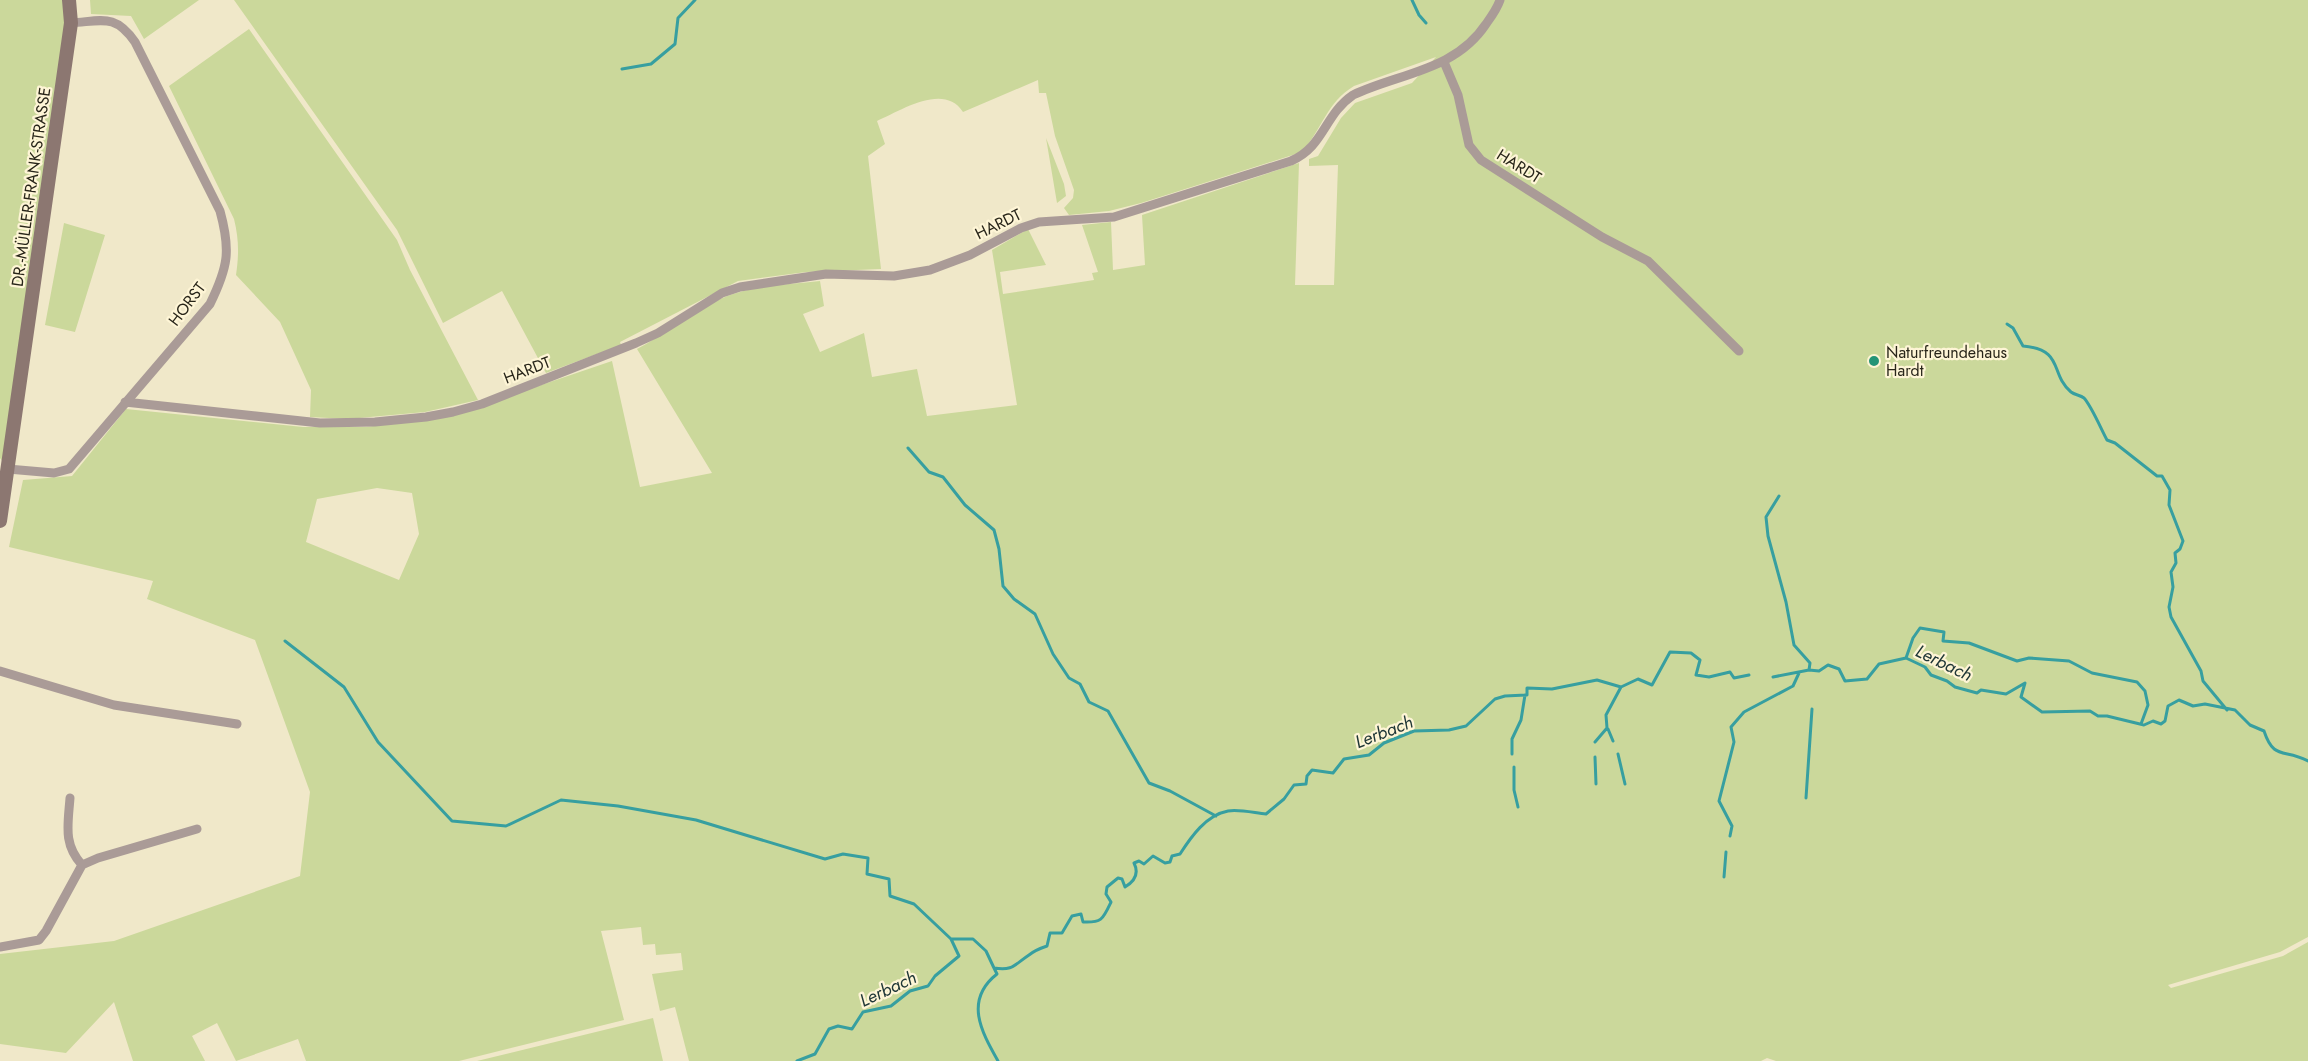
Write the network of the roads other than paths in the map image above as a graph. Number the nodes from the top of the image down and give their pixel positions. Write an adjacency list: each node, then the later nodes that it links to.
1 (69, 0): 3 (main road, DR.-MÜLLER-FRANK-STRASSE)
2 (1500, 0): 4 (street)
3 (71, 23): 6 (street, HORST); 7 (main road, DR.-MÜLLER-FRANK-STRASSE)
4 (1444, 62): 5 (street, HARDT); 6 (street, HARDT)
5 (1739, 351)
6 (125, 402): 7 (street, HORST)
7 (8, 469): 8 (main road, DR.-MÜLLER-FRANK-STRASSE)
8 (0, 521)
9 (0, 671): 10 (street)
10 (237, 724)
11 (70, 798): 13 (street)
12 (197, 829): 13 (street)
13 (82, 866): 14 (street)
14 (0, 947)

